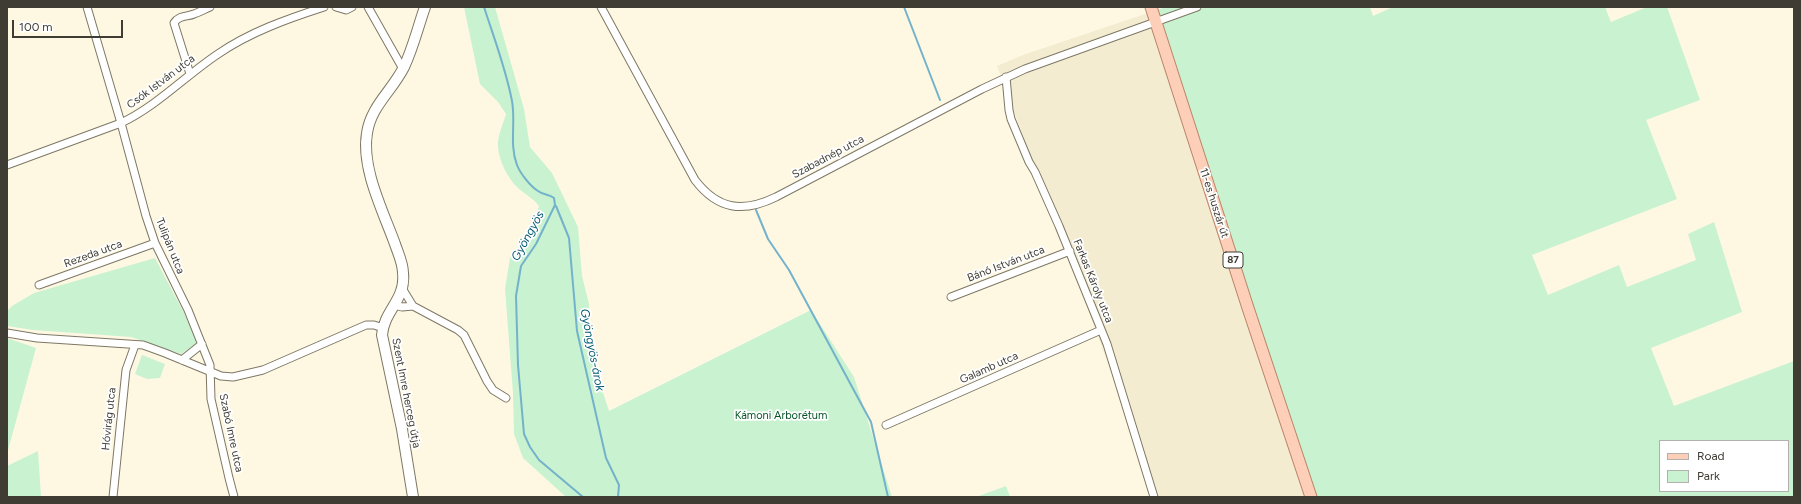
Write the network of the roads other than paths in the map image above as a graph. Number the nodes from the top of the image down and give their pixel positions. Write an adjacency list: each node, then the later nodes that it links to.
1 (87, 7): 15 (street, Tulipán utca)
2 (210, 7): 13 (street)
3 (324, 7): 13 (street, Csók István utca)
4 (336, 7): 5 (street)
5 (352, 7)
6 (368, 7): 12 (street)
7 (425, 7): 12 (main road, Szent Imre herceg útja)
8 (601, 7): 14 (street, Szabadnép utca)
9 (1151, 7): 11 (main road, 87)
10 (1197, 7): 11 (street, Szabadnép utca)
11 (1156, 23): 14 (street, Szabadnép utca); 37 (main road, 11-es huszár út / 87)
12 (403, 69): 20 (main road, Szent Imre herceg útja)
13 (190, 74): 15 (street, Csók István utca)
14 (1006, 77): 18 (street, Farkas Károly utca)
15 (121, 123): 16 (street, Csók István utca); 17 (street, Tulipán utca)
16 (7, 165)
17 (155, 243): 19 (street, Rezeda utca); 27 (street, Tulipán utca)
18 (1070, 251): 21 (street, Bánó István utca); 25 (street, Farkas Károly utca)
19 (39, 285)
20 (402, 288): 22 (main road, Szent Imre herceg útja); 23 (street)
21 (951, 297)
22 (394, 305): 23 (street); 24 (main road, Szent Imre herceg útja)
23 (413, 306): 31 (street)
24 (383, 328): 30 (street); 35 (main road, Szent Imre herceg útja)
25 (1101, 330): 32 (street, Galamb utca); 36 (street, Farkas Károly utca)
26 (7, 333): 28 (street)
27 (202, 344): 29 (street); 30 (street, Tulipán utca)
28 (135, 345): 29 (street); 33 (street, Hóvirág utca)
29 (182, 360): 30 (street)
30 (210, 372): 34 (street, Szabó Imre utca)
31 (506, 398)
32 (886, 425)
33 (113, 497)
34 (234, 497)
35 (412, 497)
36 (1154, 497)
37 (1311, 497)

